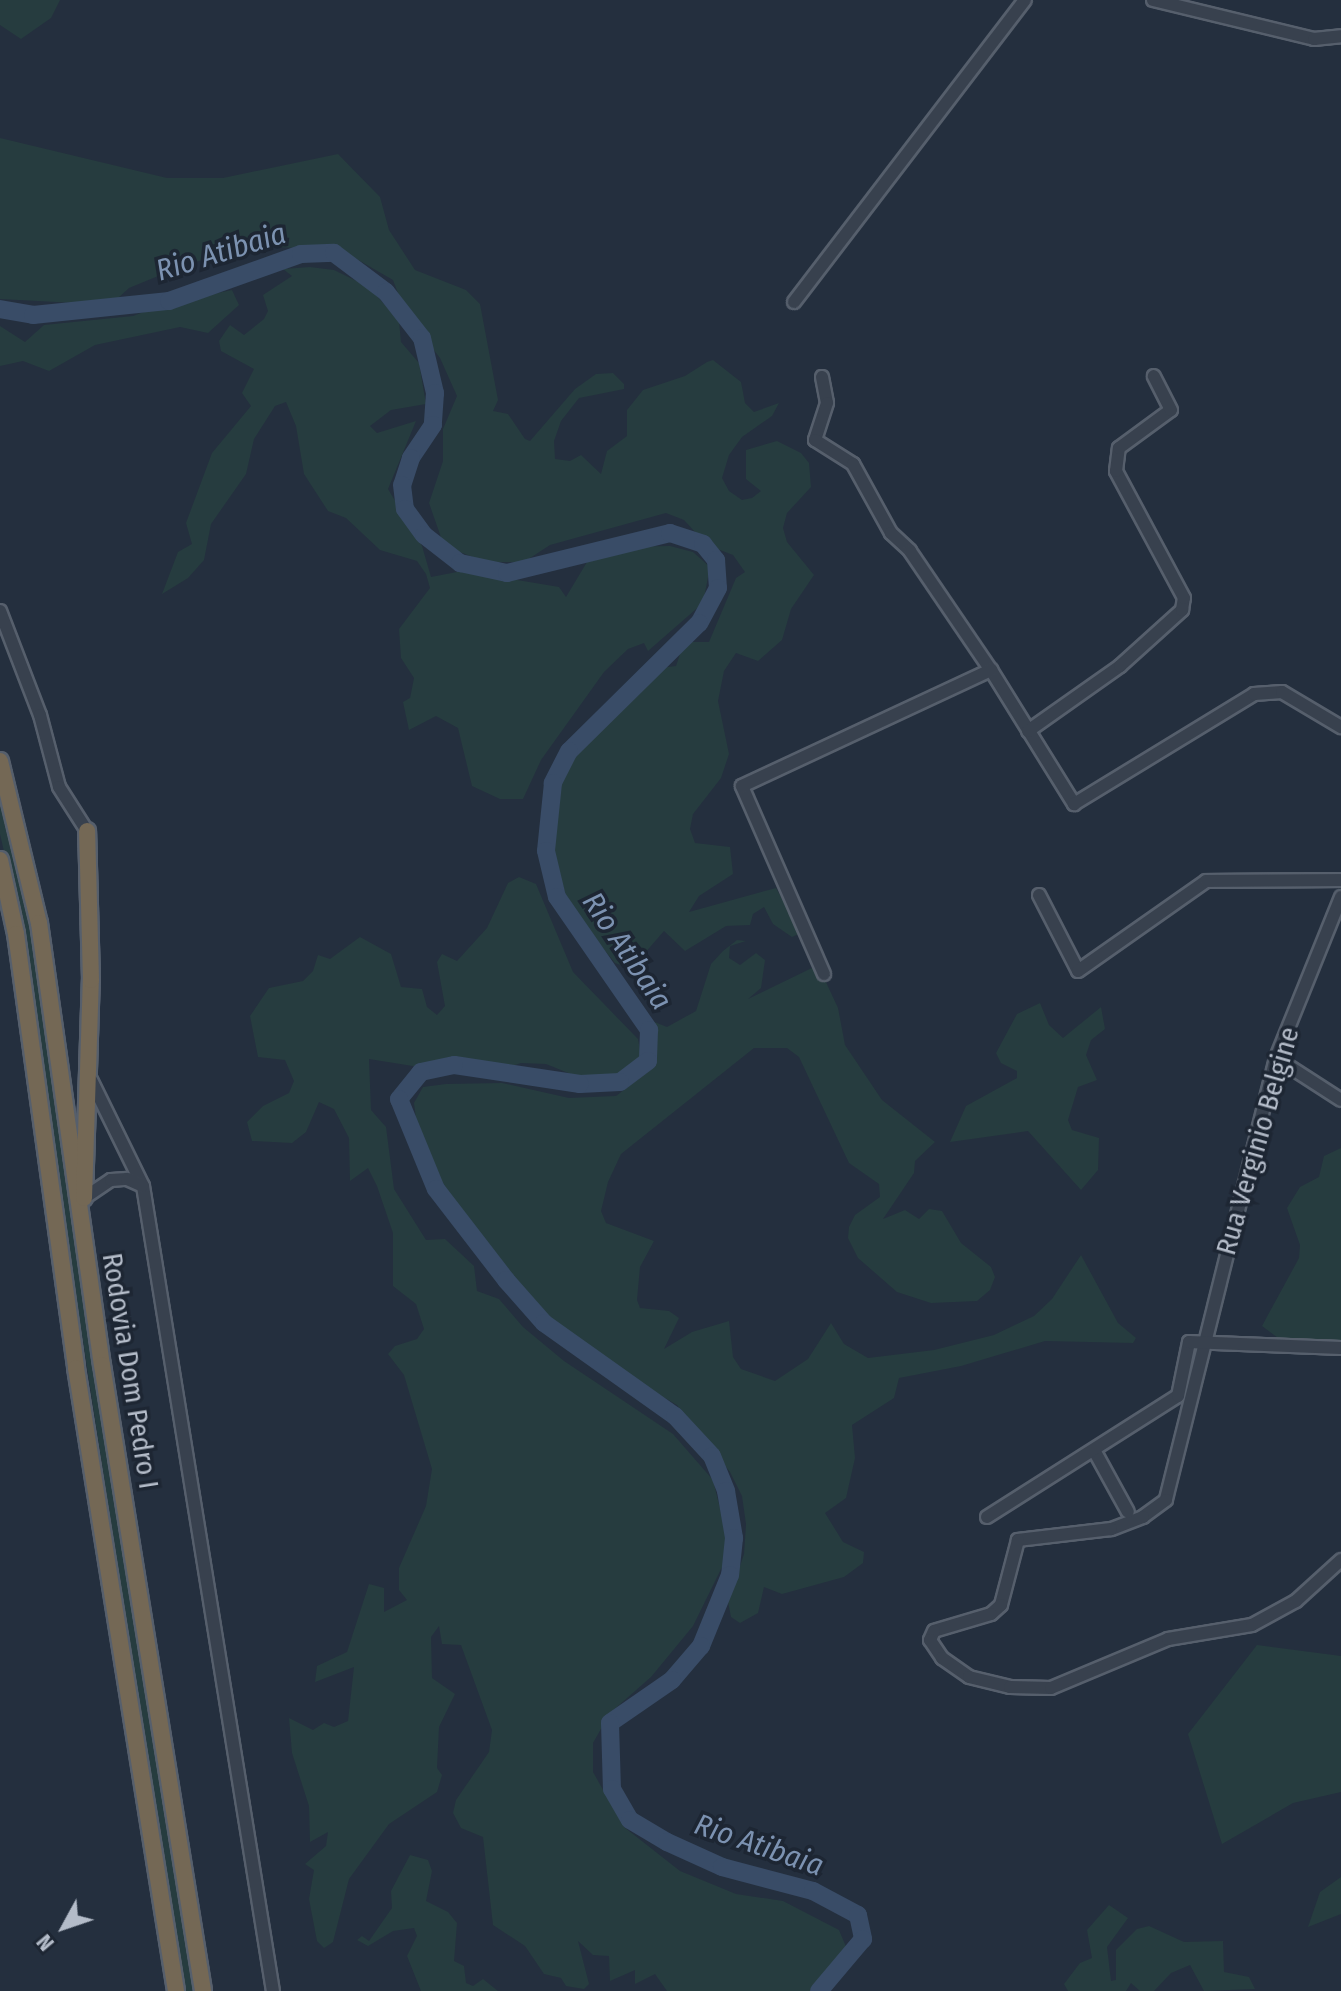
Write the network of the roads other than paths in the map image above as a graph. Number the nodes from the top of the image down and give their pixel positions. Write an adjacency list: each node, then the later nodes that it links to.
1 (1025, 0): 4 (street)
2 (1153, 0): 3 (street)
3 (1341, 36)
4 (794, 302)
5 (1154, 376): 10 (street)
6 (822, 377): 8 (street)
7 (0, 611): 12 (street)
8 (991, 670): 10 (street); 17 (street)
9 (1341, 727): 10 (street)
10 (1028, 731)
11 (0, 761): 23 (highway, Rodovia Dom Pedro I)
12 (87, 831): 19 (highway)
13 (0, 860): 30 (highway, Rodovia Dom Pedro I)
14 (1341, 880): 15 (street)
15 (1039, 895)
16 (1341, 897): 18 (street, Rua Verginio Belgine)
17 (824, 974)
18 (1276, 1058): 20 (street); 24 (street, Rua Verginio Belgine)
19 (89, 1077): 21 (street); 22 (highway)
20 (1341, 1100)
21 (143, 1186): 22 (street); 32 (street)
22 (84, 1198): 23 (highway)
23 (89, 1280): 31 (highway, Rodovia Dom Pedro I)
24 (1203, 1343): 25 (street); 26 (street); 29 (street, Rua Verginio Belgine)
25 (1341, 1348)
26 (1095, 1452): 27 (street); 28 (street)
27 (1128, 1512)
28 (987, 1517)
29 (1341, 1560)
30 (176, 1991)
31 (203, 1991)
32 (273, 1991)

